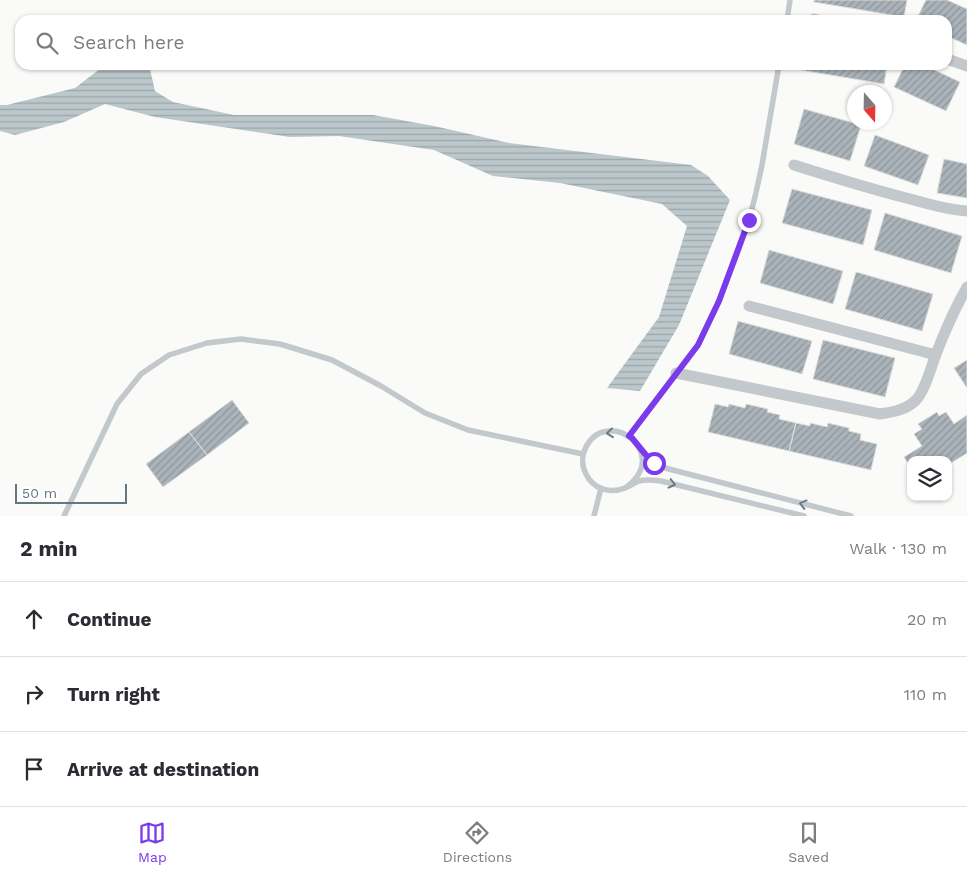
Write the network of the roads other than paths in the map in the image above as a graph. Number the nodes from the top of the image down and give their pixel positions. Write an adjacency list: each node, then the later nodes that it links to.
1 (790, 0): 2 (lane)
2 (788, 15)
3 (952, 61): 4 (street)
4 (967, 66)
5 (778, 70): 11 (lane)
6 (794, 164): 7 (street)
7 (967, 211)
8 (967, 287): 10 (street)
9 (749, 306): 10 (street)
10 (936, 355): 11 (street)
11 (676, 373): 12 (lane)
12 (629, 436): 13 (lane); 14 (lane, one-way to 14)
13 (638, 445): 16 (lane); 20 (lane, one-way to 13)
14 (583, 454): 15 (lane); 17 (lane)
15 (601, 488): 16 (lane); 18 (lane)
16 (626, 488): 19 (lane, one-way to 19)
17 (64, 516)
18 (594, 516)
19 (804, 516)
20 (851, 516)

